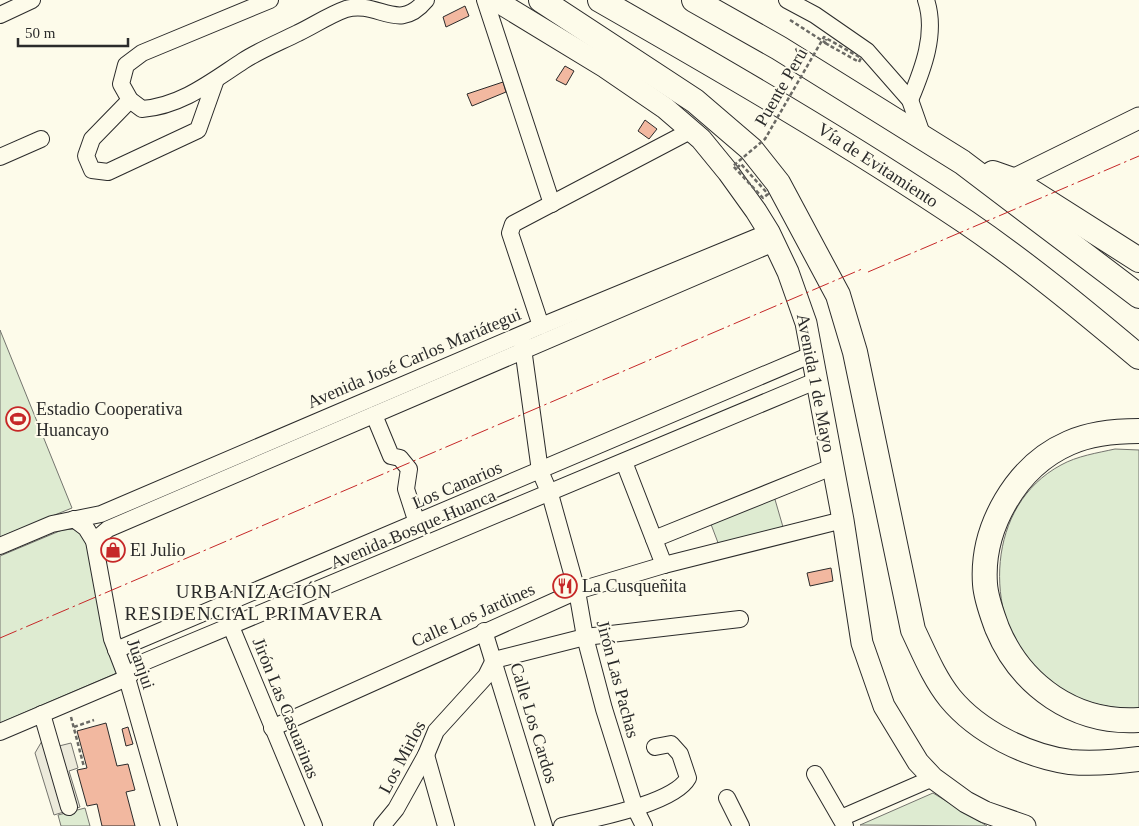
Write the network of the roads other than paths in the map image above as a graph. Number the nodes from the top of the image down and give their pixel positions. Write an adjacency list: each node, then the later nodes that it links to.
1 (32, 0): 11 (street)
2 (270, 0): 13 (street)
3 (426, 0): 12 (street)
4 (485, 0): 22 (street)
5 (495, 0): 16 (main road, Avenida 1 de Mayo)
6 (541, 0): 61 (highway)
7 (600, 0): 29 (highway, Vía de Evitamiento)
8 (694, 0): 17 (highway)
9 (787, 0): 14 (street)
10 (926, 0): 14 (street)
11 (0, 15)
12 (215, 82): 13 (street); 13 (street)
13 (130, 100)
14 (910, 100): 17 (street)
15 (1139, 118): 21 (main road)
16 (692, 130): 22 (street); 23 (main road, Avenida 1 de Mayo)
17 (923, 137): 20 (highway)
18 (41, 140): 19 (street)
19 (0, 157)
20 (962, 162): 21 (highway); 25 (highway)
21 (1013, 180): 24 (highway)
22 (552, 204): 26 (street)
23 (772, 237): 26 (street, Avenida José Carlos Mariátegui); 27 (street, Avenida José Carlos Mariátegui); 28 (main road, Avenida 1 de Mayo)
24 (1139, 260)
25 (1139, 296)
26 (540, 326): 27 (street, Avenida José Carlos Mariátegui)
27 (522, 342): 31 (street, Avenida José Carlos Mariátegui); 35 (street, Jirón Las Pachas); 37 (street, Avenida José Carlos Mariátegui)
28 (813, 354): 30 (main road, Avenida 1 de Mayo); 35 (street, Los Canarios)
29 (1139, 357)
30 (818, 380): 33 (street, Avenida Bosque Huanca); 34 (main road, Avenida 1 de Mayo)
31 (374, 415): 39 (street); 42 (street, Avenida José Carlos Mariátegui)
32 (1139, 431): 56 (highway)
33 (624, 462): 36 (street, Avenida Bosque Huanca); 41 (street)
34 (832, 467): 38 (main road, Avenida 1 de Mayo); 41 (street)
35 (540, 471): 36 (street, Jirón Las Pachas); 39 (street, Los Canarios)
36 (550, 494): 44 (street, Avenida Bosque Huanca); 46 (street, Jirón Las Pachas)
37 (74, 520): 42 (street); 43 (street, Avenida José Carlos Mariátegui)
38 (843, 520): 45 (street, Calle Los Jardines); 63 (main road, Avenida 1 de Mayo)
39 (417, 523): 40 (street, Los Canarios)
40 (392, 534): 44 (street); 47 (street, Los Canarios)
41 (654, 539): 45 (street)
42 (94, 541): 52 (street, Juanjui)
43 (0, 546)
44 (400, 556): 49 (street, Avenida Bosque Huanca)
45 (664, 565): 46 (street, Calle Los Jardines)
46 (577, 591): 50 (street, Calle Los Jardines); 51 (street, Jirón Las Pachas)
47 (222, 605): 49 (street, Jirón Las Casuarinas); 52 (street, Los Canarios)
48 (740, 619): 51 (street)
49 (231, 626): 54 (street, Avenida Bosque Huanca); 57 (street, Jirón Las Casuarinas)
50 (484, 631): 53 (street, Calle Los Cardos); 57 (street, Calle Los Jardines)
51 (585, 637): 53 (street); 66 (street, Jirón Las Pachas)
52 (116, 650): 54 (street, Juanjui)
53 (494, 660): 60 (street, Los Mirlos); 72 (street, Calle Los Cardos)
54 (127, 678): 55 (street, Avenida Bosque Huanca); 68 (street, Juanjui)
55 (42, 714): 58 (street, Avenida Bosque Huanca); 65 (street)
56 (1139, 720)
57 (272, 728): 69 (street, Jirón Las Casuarinas)
58 (0, 732)
59 (655, 747): 66 (street)
60 (426, 755): 70 (street, Los Mirlos); 71 (street)
61 (1139, 759)
62 (815, 774): 67 (street)
63 (934, 778): 67 (street); 76 (main road, Avenida 1 de Mayo)
64 (727, 798): 75 (street)
65 (69, 808)
66 (635, 808): 73 (street); 74 (street, Jirón Las Pachas)
67 (843, 822)
68 (168, 826)
69 (314, 826)
70 (382, 826)
71 (446, 826)
72 (544, 826)
73 (562, 826)
74 (644, 826)
75 (741, 826)
76 (1025, 826)

